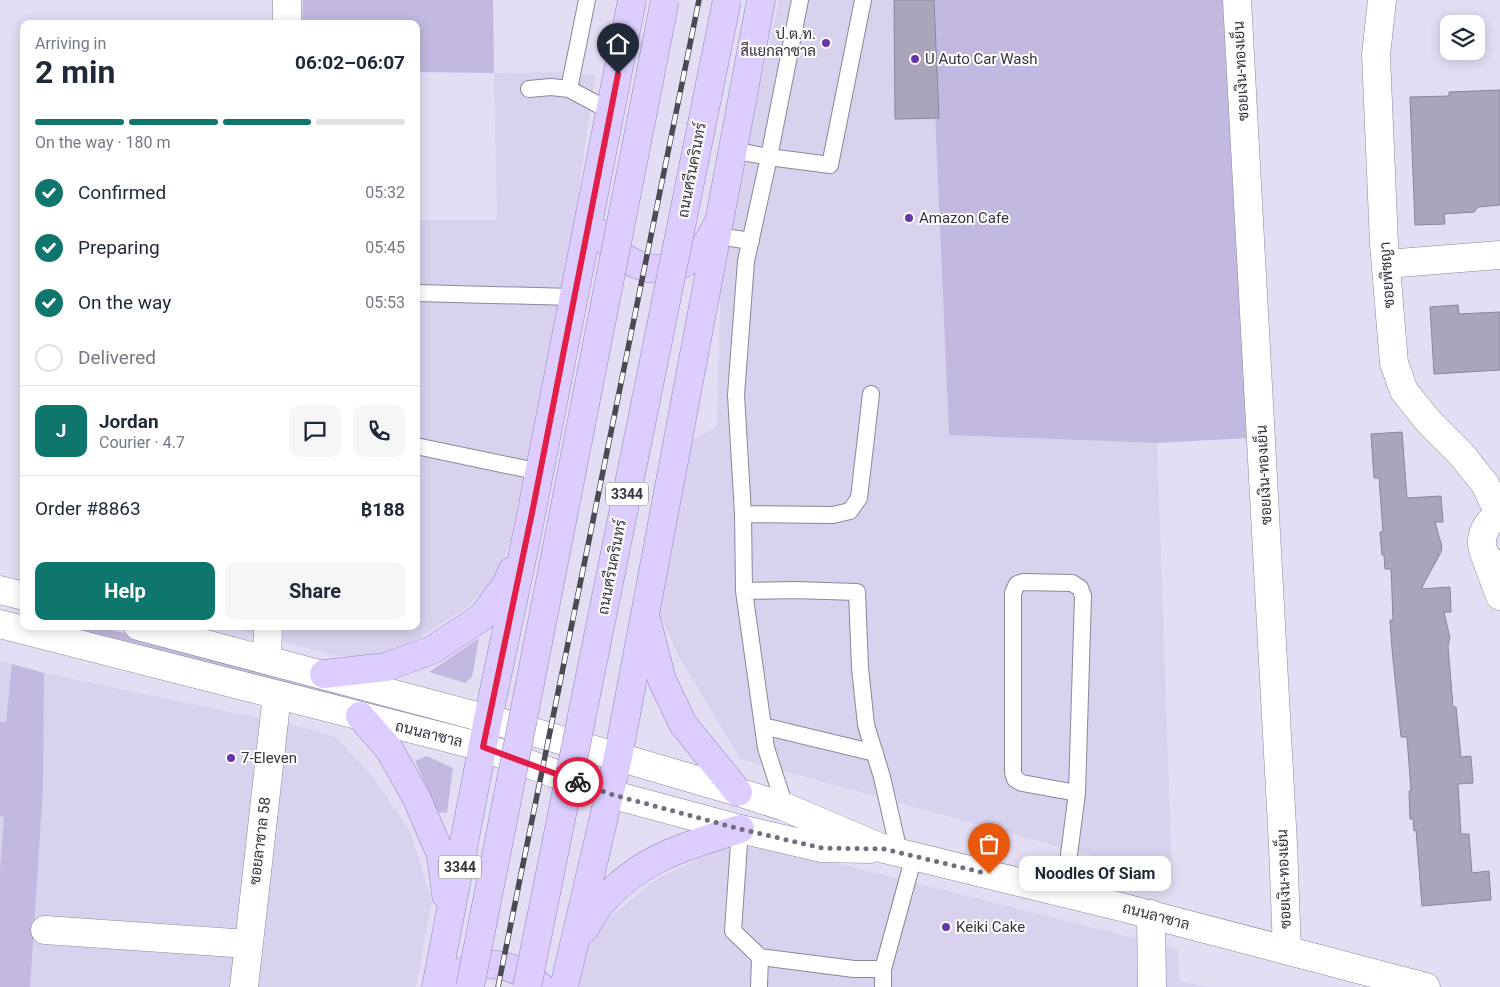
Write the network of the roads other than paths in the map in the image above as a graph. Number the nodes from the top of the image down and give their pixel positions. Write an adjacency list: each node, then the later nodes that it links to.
1 (287, 0): 11 (street)
2 (587, 0): 13 (lane)
3 (632, 0): 14 (main road, 3344)
4 (665, 0): 69 (main road, 3344, bridge)
5 (727, 0): 70 (main road, ถนนศรีนครินทร์ / 3344, bridge)
6 (761, 0): 15 (main road, 3344)
7 (800, 0): 16 (lane)
8 (863, 0): 16 (lane)
9 (1237, 0): 62 (street, ซอยเงิน-ทองเย็น)
10 (1382, 0): 21 (street, ซอยพิชญา)
11 (287, 20)
12 (529, 89): 13 (lane)
13 (569, 89): 14 (lane)
14 (610, 110): 17 (main road, 3344)
15 (732, 150): 16 (lane); 18 (main road, 3344)
16 (769, 157): 19 (lane)
17 (593, 202): 18 (main road); 23 (main road, 3344)
18 (719, 227): 19 (lane); 35 (main road, 3344)
19 (750, 241): 27 (lane)
20 (1500, 255): 21 (street)
21 (1386, 264): 28 (street, ซอยพิชญา)
22 (420, 293): 23 (lane)
23 (574, 297): 26 (main road, 3344)
24 (871, 394): 27 (lane)
25 (420, 447): 26 (lane)
26 (540, 472): 29 (main road, 3344)
27 (743, 514): 32 (lane)
28 (1500, 514): 30 (street, ซอยพิชญา)
29 (529, 525): 42 (main road); 45 (main road, 3344)
30 (1492, 560): 34 (street, ซอยพิชญา)
31 (0, 590): 33 (street)
32 (744, 591): 46 (lane); 48 (lane)
33 (20, 595)
34 (1500, 596)
35 (644, 613): 49 (main road, 3344); 50 (main road)
36 (0, 624): 37 (street, ถนนลาซาล)
37 (20, 629)
38 (23, 630): 43 (street, ถนนลาซาล)
39 (153, 630): 41 (street, ถนนลาซาล)
40 (268, 630): 41 (street)
41 (267, 660): 42 (street, ถนนลาซาล)
42 (324, 674): 45 (street, ถนนลาซาล)
43 (277, 695): 44 (street, ถนนลาซาล); 61 (street, ซอยลาซาล 58)
44 (360, 716): 47 (street, ถนนลาซาล); 58 (main road)
45 (488, 719): 47 (main road, 3344); 49 (street, ถนนลาซาล)
46 (763, 726): 48 (lane); 53 (lane)
47 (483, 747): 52 (street, ถนนลาซาล); 58 (main road, 3344)
48 (875, 752): 55 (lane)
49 (618, 757): 50 (street, ถนนลาซาล); 52 (main road, 3344)
50 (738, 792): 53 (street, ถนนลาซาล)
51 (1078, 793): 51 (lane); 56 (lane)
52 (610, 794): 54 (street, ถนนลาซาล); 60 (main road, 3344)
53 (786, 807): 55 (street, ถนนลาซาล)
54 (740, 829): 55 (street, ถนนลาซาล); 60 (main road); 63 (lane)
55 (899, 852): 56 (street, ถนนลาซาล); 64 (lane)
56 (1064, 892): 57 (street, ถนนลาซาล)
57 (1151, 914): 62 (street, ถนนลาซาล); 75 (street)
58 (449, 922): 67 (main road, 3344)
59 (45, 930): 61 (street)
60 (574, 943): 72 (main road, 3344)
61 (248, 944): 66 (street, ซอยลาซาล 58)
62 (1287, 950): 65 (street, ถนนลาซาล)
63 (760, 957): 64 (lane); 73 (lane)
64 (883, 969): 74 (lane)
65 (1385, 982): 76 (street, ถนนลาซาล)
66 (244, 987)
67 (436, 987)
68 (444, 987): 71 (main road)
69 (470, 987)
70 (528, 987)
71 (541, 987)
72 (564, 987)
73 (759, 987)
74 (883, 987)
75 (1152, 987)
76 (1426, 987)

